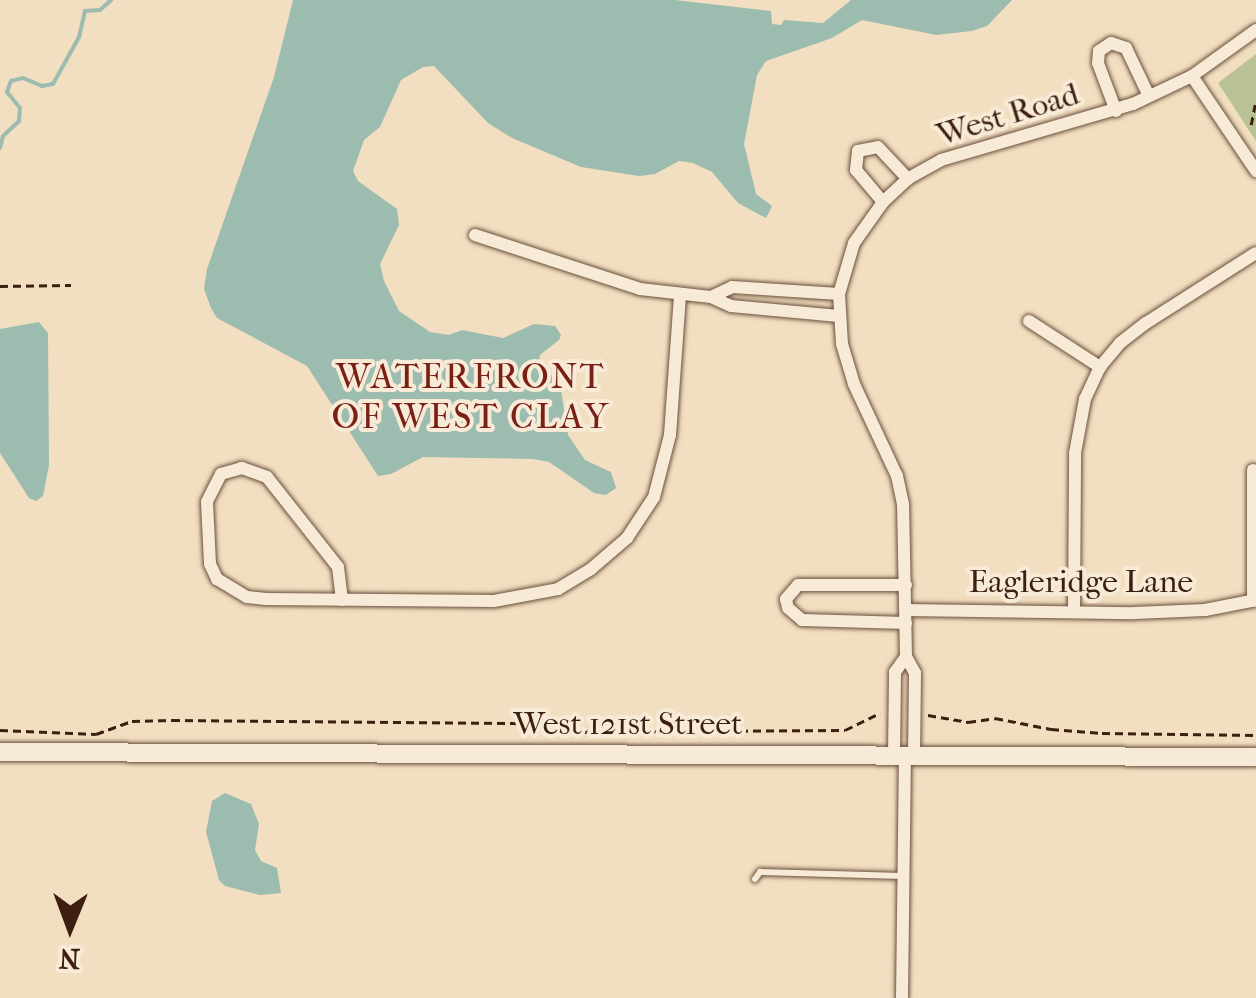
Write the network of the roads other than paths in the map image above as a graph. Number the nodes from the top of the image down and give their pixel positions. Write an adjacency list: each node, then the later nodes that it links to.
1 (1256, 30): 2 (street, West Road)
2 (1192, 76): 3 (street, West Road); 5 (street)
3 (1149, 96): 4 (street, West Road); 4 (street)
4 (1116, 111): 6 (street, West Road)
5 (1256, 171)
6 (908, 180): 7 (street, West Road); 7 (street)
7 (883, 202): 10 (street, West Road)
8 (474, 235): 11 (street)
9 (1256, 254): 15 (street)
10 (839, 294): 12 (street); 13 (street, West Road)
11 (680, 296): 12 (street); 18 (street)
12 (711, 297): 13 (street)
13 (839, 316): 17 (street, West Road)
14 (1029, 321): 15 (street)
15 (1100, 368): 20 (street)
16 (1252, 470): 19 (street)
17 (906, 585): 21 (street, West Road); 21 (street, Eagleridge Lane)
18 (342, 600): 18 (street)
19 (1254, 601): 20 (street, Eagleridge Lane)
20 (1074, 612): 21 (street, Eagleridge Lane)
21 (906, 616): 23 (street, West Road)
22 (0, 752): 23 (street, West 121st Street)
23 (904, 756): 24 (street, West 121st Street); 25 (street, West Road)
24 (1256, 757)
25 (904, 876): 26 (lane); 27 (street, West Road)
26 (755, 879)
27 (902, 998)

